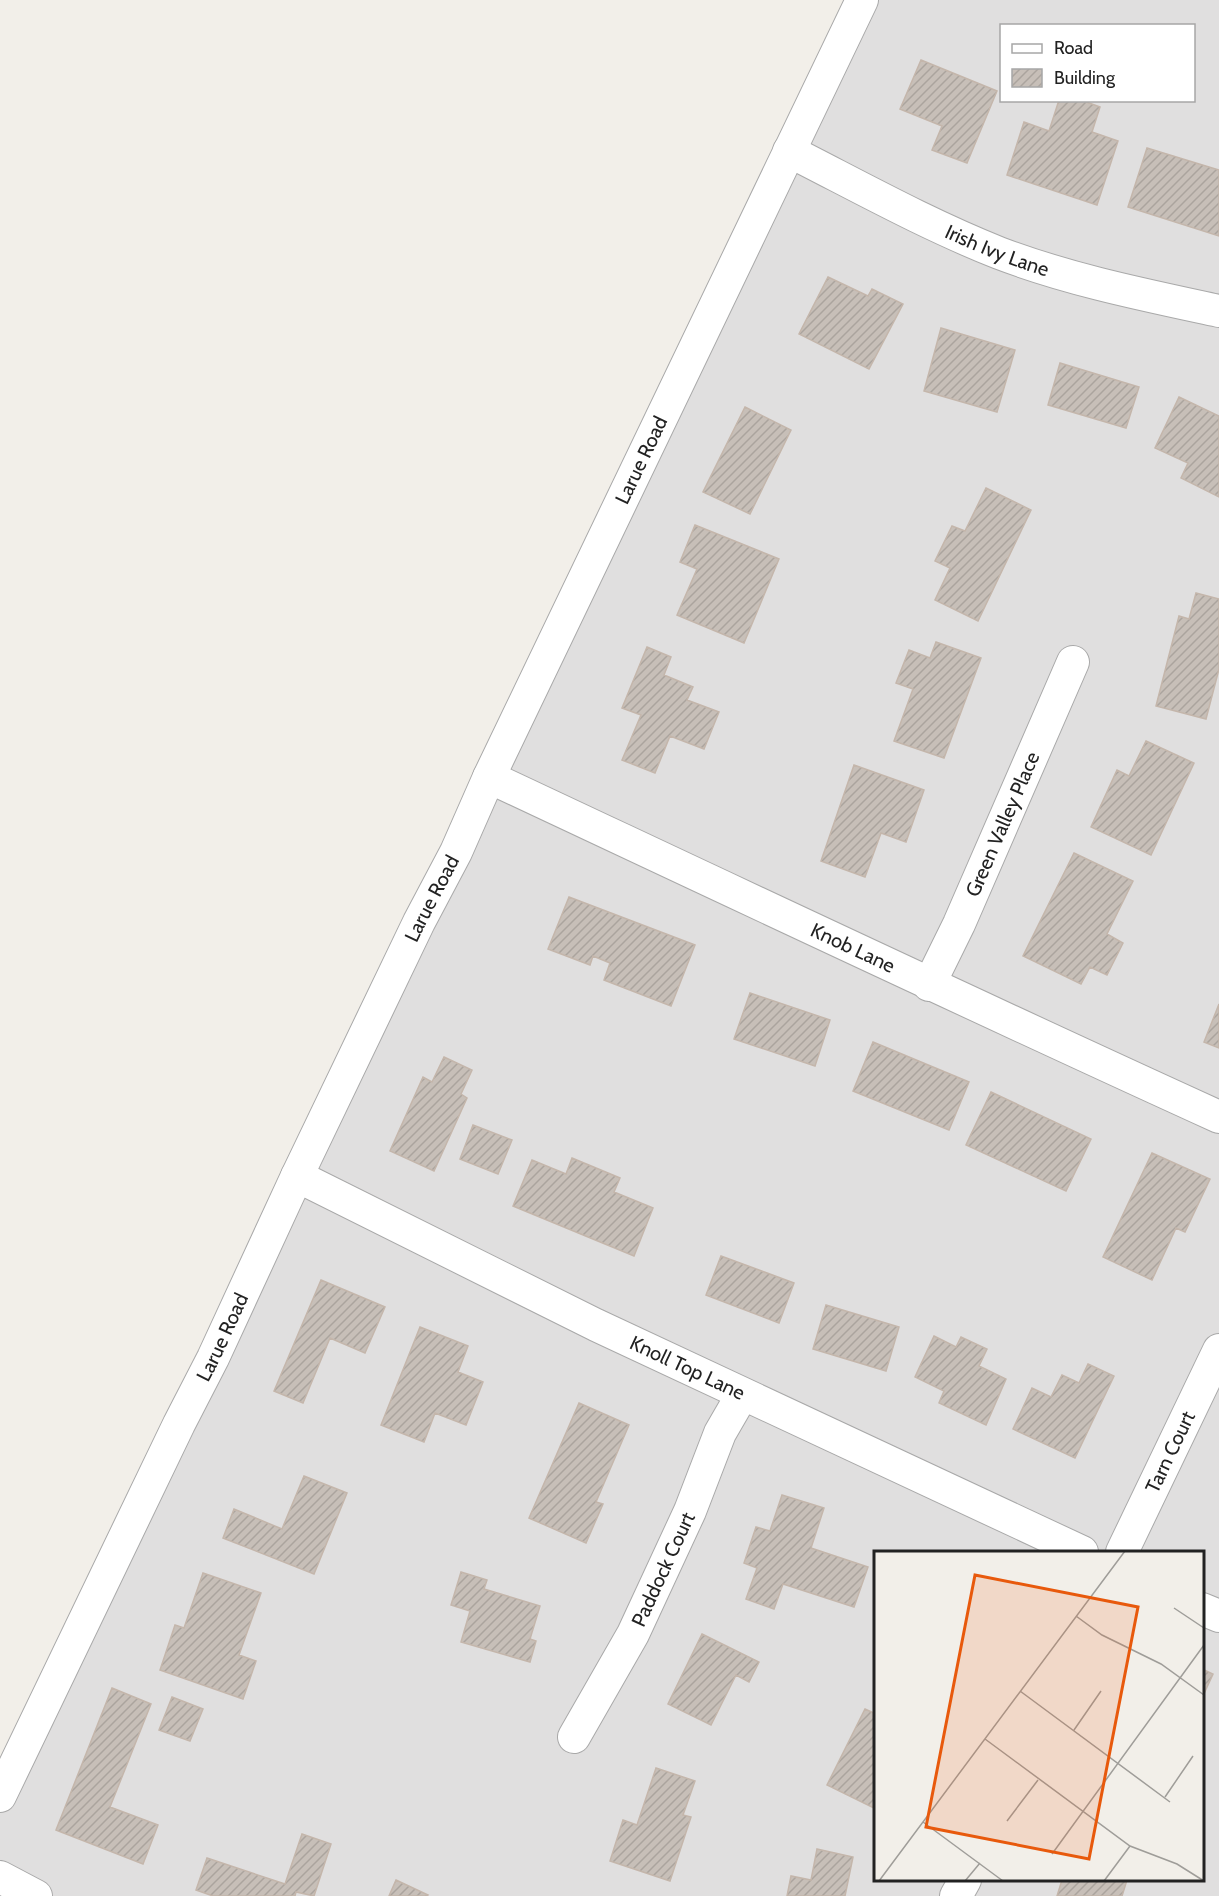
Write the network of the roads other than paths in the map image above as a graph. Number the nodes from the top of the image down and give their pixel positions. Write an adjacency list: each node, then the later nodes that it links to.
1 (862, 0): 2 (street, Larue Road)
2 (789, 151): 3 (street, Irish Ivy Lane); 5 (street, Larue Road)
3 (1219, 311)
4 (1072, 662): 6 (street, Green Valley Place)
5 (489, 777): 6 (street, Knob Lane); 8 (street, Larue Road)
6 (929, 985): 7 (street, Knob Lane)
7 (1219, 1117)
8 (297, 1176): 10 (street, Knoll Top Lane); 16 (street, Larue Road)
9 (1219, 1350): 12 (street, Tarn Court)
10 (742, 1395): 11 (street, Knoll Top Lane); 15 (street, Paddock Court)
11 (1080, 1551)
12 (1122, 1551)
13 (1204, 1609): 14 (street)
14 (1219, 1616)
15 (574, 1737)
16 (0, 1796)
17 (0, 1877): 19 (street)
18 (964, 1881): 20 (street)
19 (36, 1896)
20 (956, 1896)

